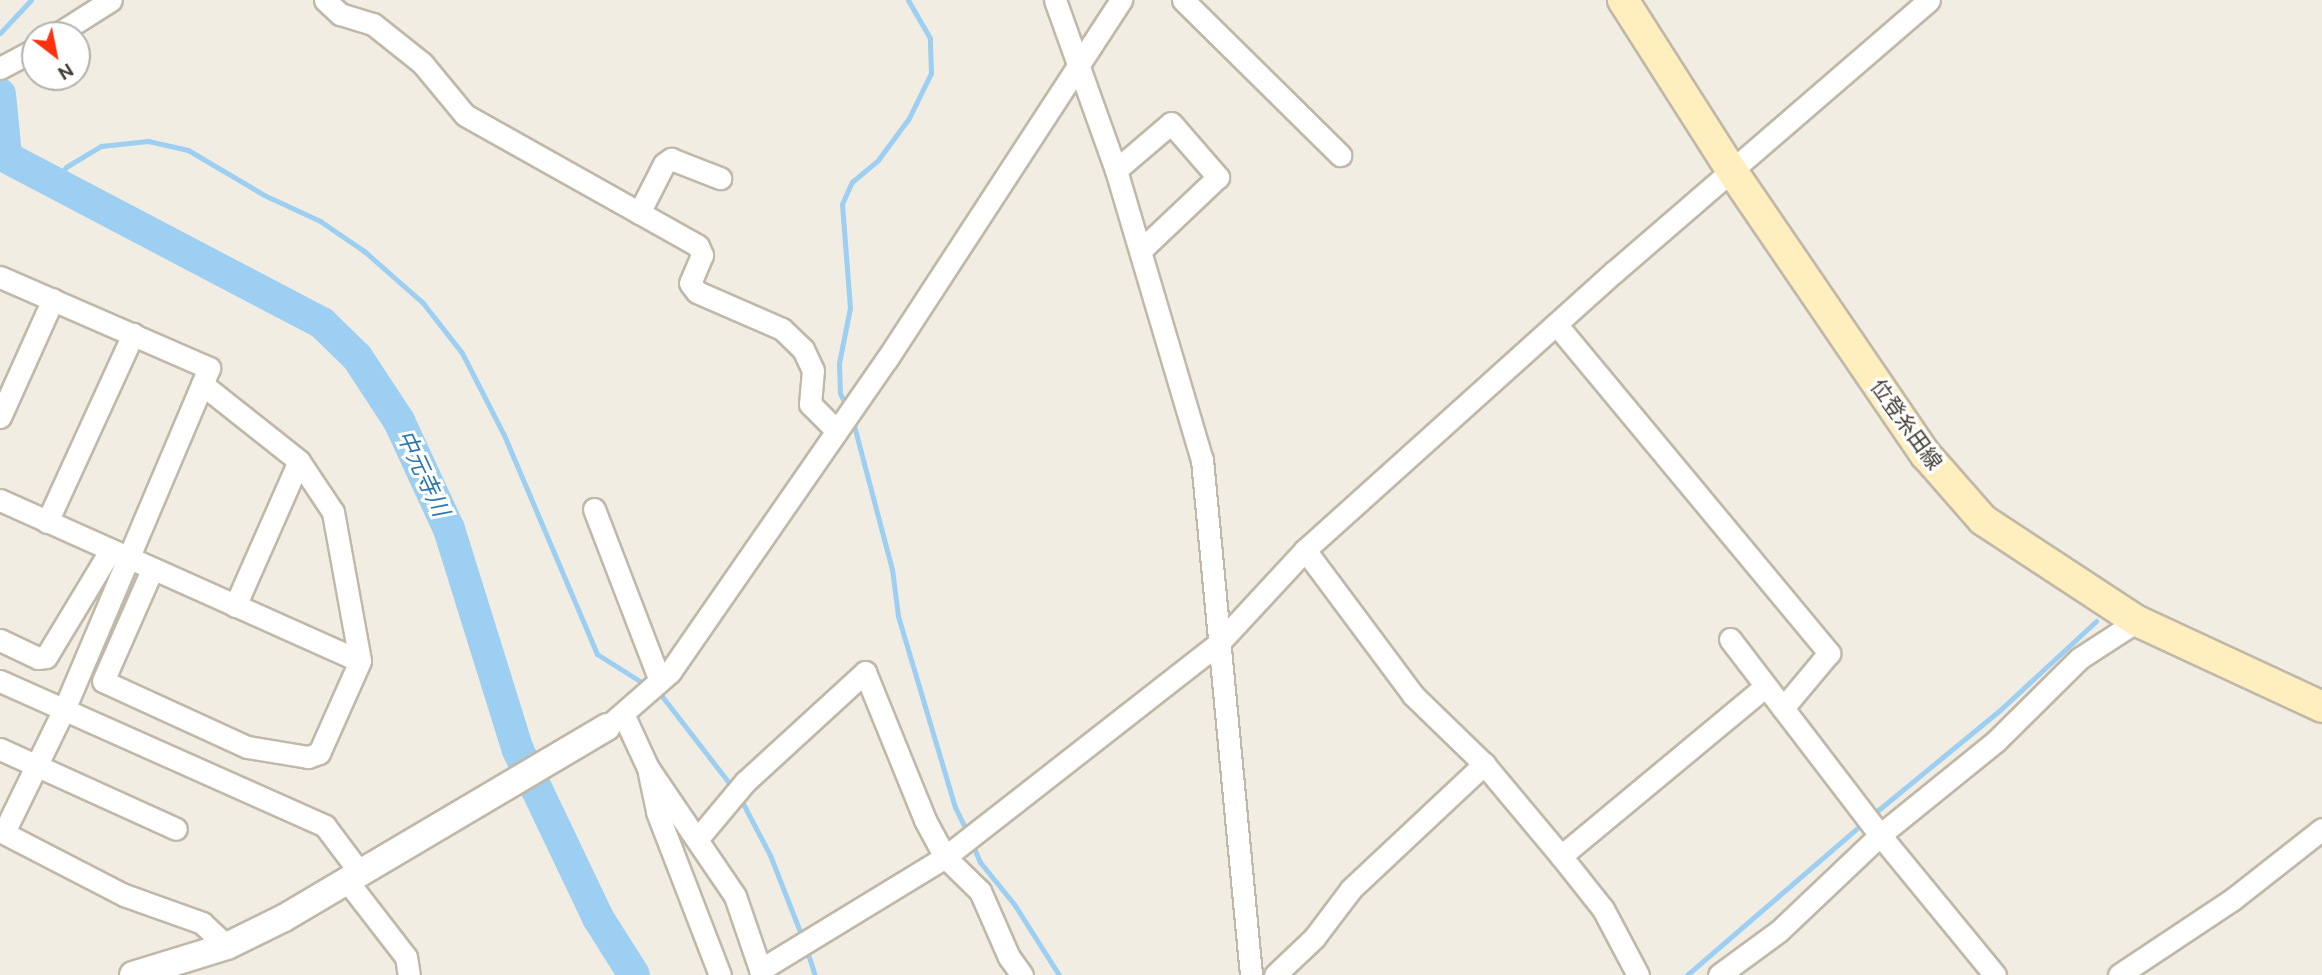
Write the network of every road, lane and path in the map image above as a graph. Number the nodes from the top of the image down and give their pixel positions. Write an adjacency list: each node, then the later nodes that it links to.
1 (111, 0): 8 (street)
2 (325, 0): 14 (street)
3 (1055, 0): 9 (street)
4 (1121, 0): 9 (street)
5 (1183, 0): 10 (street)
6 (1623, 0): 12 (main road, 位登糸田線)
7 (1929, 0): 12 (street)
8 (79, 21)
9 (1076, 65): 11 (street); 22 (street)
10 (1340, 155)
11 (1116, 170): 15 (street); 15 (street)
12 (1732, 172): 18 (street); 31 (main road, 位登糸田線)
13 (720, 178): 14 (street)
14 (639, 213): 22 (street)
15 (1141, 250): 34 (street)
16 (0, 277): 17 (street)
17 (53, 299): 19 (street); 21 (street)
18 (1556, 324): 27 (street); 40 (street)
19 (133, 334): 20 (street); 26 (street)
20 (202, 384): 23 (street); 28 (street)
21 (0, 417)
22 (837, 432): 37 (street)
23 (299, 461): 30 (street); 35 (street)
24 (0, 500): 26 (street)
25 (594, 509): 37 (street)
26 (47, 522): 28 (street)
27 (1304, 550): 34 (street); 45 (street)
28 (119, 555): 29 (street); 33 (street); 41 (street)
29 (152, 570): 30 (street); 35 (street)
30 (234, 606): 35 (street)
31 (2137, 621): 39 (main road, 位登糸田線); 50 (street)
32 (1730, 639): 38 (street)
33 (0, 640)
34 (1218, 645): 52 (street); 57 (street)
35 (360, 661)
36 (0, 681): 41 (street)
37 (660, 681): 42 (street)
38 (1766, 686): 40 (street); 53 (street)
39 (2322, 707)
40 (1783, 708): 50 (street)
41 (64, 709): 44 (street); 54 (street)
42 (615, 720): 46 (street); 54 (street)
43 (0, 749): 44 (street)
44 (37, 764): 47 (street); 49 (street)
45 (1484, 764): 53 (street); 62 (street)
46 (648, 768): 51 (street); 60 (street)
47 (176, 829)
48 (2322, 829): 66 (street)
49 (2, 832): 55 (street)
50 (1880, 835): 64 (street); 65 (street)
51 (699, 837): 52 (street); 56 (street)
52 (945, 856): 56 (street); 61 (street)
53 (1561, 856): 63 (street)
54 (354, 878): 55 (street); 59 (street)
55 (227, 946): 58 (street)
56 (761, 973)
57 (1247, 973)
58 (133, 975)
59 (409, 975)
60 (720, 975)
61 (1022, 975)
62 (1275, 975)
63 (1638, 975)
64 (1719, 975)
65 (1995, 975)
66 (2119, 975)

